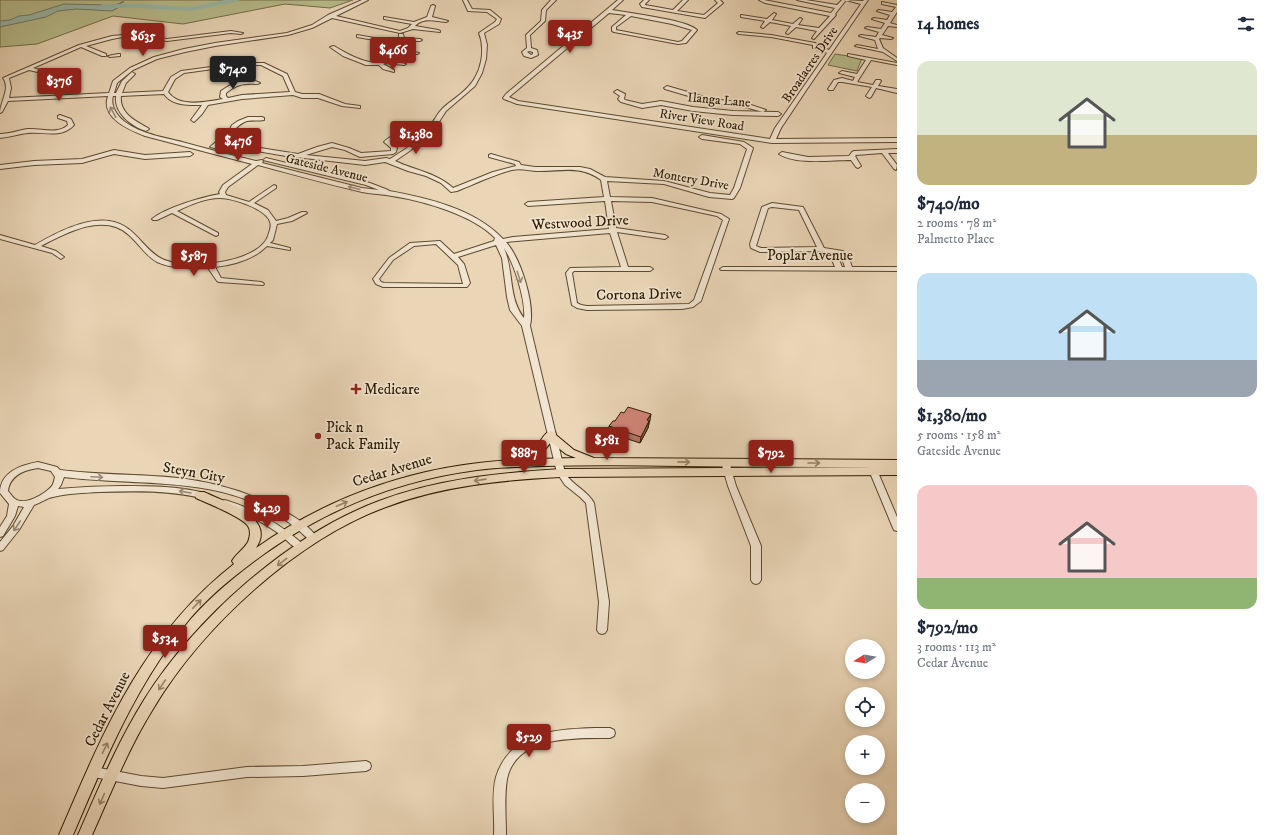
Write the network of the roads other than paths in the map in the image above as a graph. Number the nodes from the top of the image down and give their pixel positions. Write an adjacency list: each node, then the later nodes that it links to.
1 (366, 0): 24 (street)
2 (465, 0): 100 (street)
3 (554, 0): 54 (street)
4 (621, 0): 16 (street)
5 (647, 0): 19 (street)
6 (686, 0): 19 (street)
7 (718, 0): 19 (street)
8 (762, 0): 22 (street)
9 (799, 0): 15 (street)
10 (844, 0): 15 (street)
11 (848, 0): 12 (street)
12 (865, 1): 58 (street, Broadacres Drive)
13 (884, 3): 18 (street)
14 (433, 6): 26 (street)
15 (838, 7): 22 (street)
16 (608, 11): 23 (street); 106 (street, River View Road)
17 (879, 11): 18 (street)
18 (896, 11): 31 (street)
19 (673, 12)
20 (748, 12): 30 (street)
21 (774, 14): 30 (street)
22 (834, 14): 37 (street)
23 (629, 15): 23 (street)
24 (330, 16): 40 (street); 55 (street)
25 (386, 18): 32 (street)
26 (429, 18): 29 (street); 32 (street)
27 (800, 19): 33 (street)
28 (874, 19): 31 (street)
29 (446, 21)
30 (768, 21): 33 (street); 35 (street)
31 (887, 23): 34 (street); 39 (street)
32 (413, 25): 38 (street); 40 (street)
33 (794, 26): 37 (street); 41 (street)
34 (897, 26)
35 (763, 27)
36 (867, 28): 39 (street)
37 (820, 30): 47 (street)
38 (438, 31)
39 (883, 31): 46 (street)
40 (400, 32): 49 (street)
41 (788, 32)
42 (241, 33): 51 (street)
43 (739, 33): 58 (street)
44 (359, 36): 49 (street)
45 (861, 36): 46 (street)
46 (878, 37): 48 (street); 57 (street)
47 (814, 38)
48 (891, 38)
49 (402, 39): 50 (street); 56 (street)
50 (420, 40)
51 (82, 46): 60 (street); 68 (street)
52 (856, 46): 57 (street)
53 (332, 47): 64 (street)
54 (529, 49)
55 (184, 50): 83 (street); 84 (street)
56 (396, 50): 59 (street); 64 (street)
57 (883, 51): 63 (street)
58 (830, 52): 96 (street, Broadacres Drive)
59 (417, 53)
60 (118, 55)
61 (850, 55): 62 (street)
62 (869, 59): 65 (street); 73 (street)
63 (897, 60)
64 (382, 63): 66 (street); 70 (street)
65 (889, 63): 67 (street); 69 (street)
66 (404, 64)
67 (897, 64)
68 (29, 69): 72 (street); 74 (street)
69 (884, 70)
70 (392, 71)
71 (842, 74): 73 (street)
72 (52, 75)
73 (857, 76): 77 (street)
74 (3, 77): 88 (street)
75 (878, 81): 78 (street)
76 (257, 83): 89 (street)
77 (854, 83): 78 (street); 80 (street)
78 (874, 87): 82 (street); 87 (street)
79 (668, 88): 95 (street, Ilanga Lane)
80 (831, 89)
81 (165, 90): 84 (street); 86 (street); 90 (street)
82 (897, 91)
83 (110, 92): 84 (street); 88 (street); 116 (street, Gateside Avenue, one-way to 83)
84 (120, 92): 108 (street, Gateside Avenue)
85 (617, 92): 95 (street, Ilanga Lane)
86 (293, 93): 89 (street); 91 (street)
87 (869, 96)
88 (6, 98): 93 (street)
89 (227, 100): 90 (street)
90 (206, 104): 99 (street)
91 (344, 105): 92 (street); 94 (street)
92 (358, 107)
93 (0, 111)
94 (341, 112)
95 (778, 114): 96 (street, Ilanga Lane)
96 (787, 115): 101 (street, Broadacres Drive)
97 (60, 116): 102 (street)
98 (262, 119): 105 (street)
99 (194, 120)
100 (425, 131): 113 (street); 117 (street)
101 (776, 134): 106 (street, Broadacres Drive); 107 (street)
102 (0, 136)
103 (702, 137): 122 (street, Montery Drive)
104 (897, 140): 107 (street, River View Road)
105 (221, 141): 108 (street); 113 (street)
106 (772, 141): 107 (street, River View Road)
107 (791, 141)
108 (213, 147): 116 (street, Gateside Avenue)
109 (897, 151): 110 (street)
110 (884, 152): 115 (street); 121 (street)
111 (190, 154): 119 (street)
112 (782, 154): 115 (street)
113 (299, 156): 117 (street)
114 (491, 156): 120 (street)
115 (854, 158): 118 (street)
116 (260, 161): 124 (street); 137 (street, Gateside Avenue)
117 (390, 162): 120 (street, Montery Drive)
118 (858, 166)
119 (0, 167)
120 (519, 167): 122 (street, Montery Drive)
121 (896, 168)
122 (604, 179): 125 (street)
123 (274, 187): 126 (street)
124 (223, 196): 126 (street); 128 (street)
125 (606, 199): 127 (street, Cortona Drive); 132 (street); 147 (street, Cortona Drive)
126 (250, 203): 131 (street)
127 (528, 204)
128 (172, 211): 130 (street); 133 (street)
129 (304, 213): 131 (street)
130 (156, 219)
131 (274, 223): 138 (street)
132 (613, 231): 135 (street, Westwood Drive); 136 (street, Westwood Drive); 147 (street)
133 (216, 234)
134 (0, 237): 139 (street)
135 (664, 237)
136 (520, 239): 137 (street, Westwood Drive); 140 (street)
137 (498, 240): 140 (street, Gateside Avenue); 144 (street, Westwood Drive); 154 (street, Gateside Avenue)
138 (266, 244): 141 (street); 146 (street)
139 (35, 247): 145 (street); 146 (street)
140 (507, 247): 154 (street, Gateside Avenue, one-way to 154)
141 (288, 249)
142 (820, 250): 142 (street); 143 (street)
143 (832, 252): 148 (street); 149 (street)
144 (454, 256): 144 (street)
145 (61, 257)
146 (211, 267): 153 (street)
147 (625, 268): 150 (street, Cortona Drive)
148 (839, 268): 149 (street, Poplar Avenue); 151 (street, Poplar Avenue)
149 (849, 268): 152 (street, Poplar Avenue)
150 (650, 269)
151 (723, 269)
152 (897, 269)
153 (260, 284)
154 (526, 326): 155 (street, Gateside Avenue)
155 (551, 435): 156 (main road); 157 (main road); 159 (street, Gateside Avenue)
156 (594, 461): 159 (main road, Cedar Avenue); 160 (main road, Cedar Avenue, one-way to 160)
157 (509, 463): 159 (main road, Cedar Avenue); 171 (main road, Cedar Avenue, one-way to 157)
158 (897, 464): 161 (main road, Cedar Avenue)
159 (559, 467): 160 (main road, Cedar Avenue); 175 (main road, Cedar Avenue, one-way to 175); 180 (street)
160 (727, 467): 161 (main road, Cedar Avenue); 178 (street)
161 (872, 467): 162 (main road, Cedar Avenue); 172 (street)
162 (897, 472)
163 (58, 473): 164 (street); 166 (street); 171 (street, Steyn City, one-way to 171)
164 (12, 474): 165 (street); 167 (street)
165 (0, 477)
166 (50, 494): 168 (street, Steyn City, one-way to 166); 170 (street)
167 (3, 495): 169 (street)
168 (200, 495): 173 (street, Steyn City); 179 (main road)
169 (14, 502): 170 (street); 174 (street)
170 (31, 502): 177 (street, one-way to 177)
171 (299, 525): 173 (main road, Cedar Avenue); 175 (street, Steyn City)
172 (897, 528)
173 (286, 533): 176 (street, Steyn City); 179 (main road, Cedar Avenue)
174 (0, 534)
175 (313, 539): 176 (main road, Cedar Avenue)
176 (301, 547): 184 (main road, Cedar Avenue, one-way to 184)
177 (0, 548)
178 (756, 580)
179 (216, 585): 183 (main road, Cedar Avenue, one-way to 179)
180 (602, 630)
181 (610, 733): 187 (street)
182 (366, 766): 184 (street)
183 (94, 772): 184 (street); 185 (main road, Cedar Avenue)
184 (113, 775): 186 (main road, Cedar Avenue, one-way to 186)
185 (66, 835)
186 (86, 835)
187 (500, 835)

